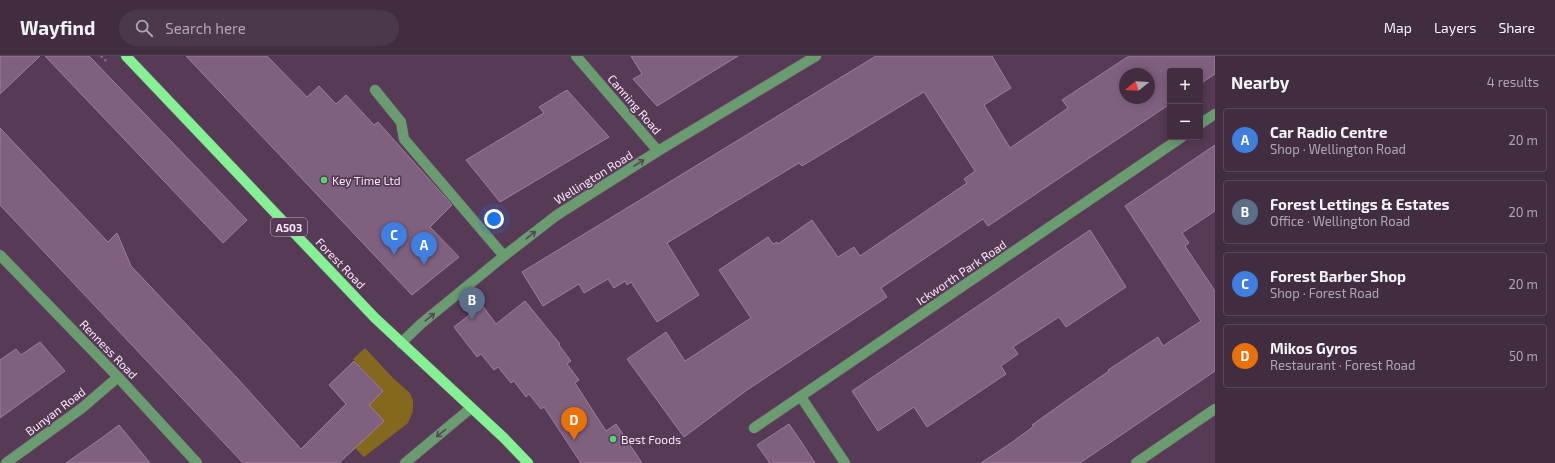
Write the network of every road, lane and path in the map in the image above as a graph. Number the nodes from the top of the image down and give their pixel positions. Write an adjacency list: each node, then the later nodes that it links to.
1 (126, 56): 11 (main road, Forest Road / A503)
2 (576, 56): 8 (street, Canning Road)
3 (816, 56): 8 (street, Wellington Road)
4 (375, 90): 10 (street)
5 (1215, 114): 6 (street)
6 (1203, 122)
7 (1178, 140): 13 (street, Ickworth Park Road)
8 (658, 151): 10 (street, Wellington Road, one-way to 8)
9 (0, 255): 12 (street, Renness Road)
10 (504, 256): 11 (street, Wellington Road, one-way to 10)
11 (401, 343): 14 (main road, Forest Road / A503)
12 (118, 377): 17 (street, Bunyan Road); 18 (street, Renness Road)
13 (801, 396): 16 (street, Ickworth Park Road); 21 (street)
14 (471, 408): 19 (street, one-way to 19); 20 (main road, Forest Road / A503)
15 (1215, 409): 22 (street)
16 (754, 428)
17 (6, 463)
18 (197, 463)
19 (404, 463)
20 (528, 463)
21 (845, 463)
22 (1136, 463)

